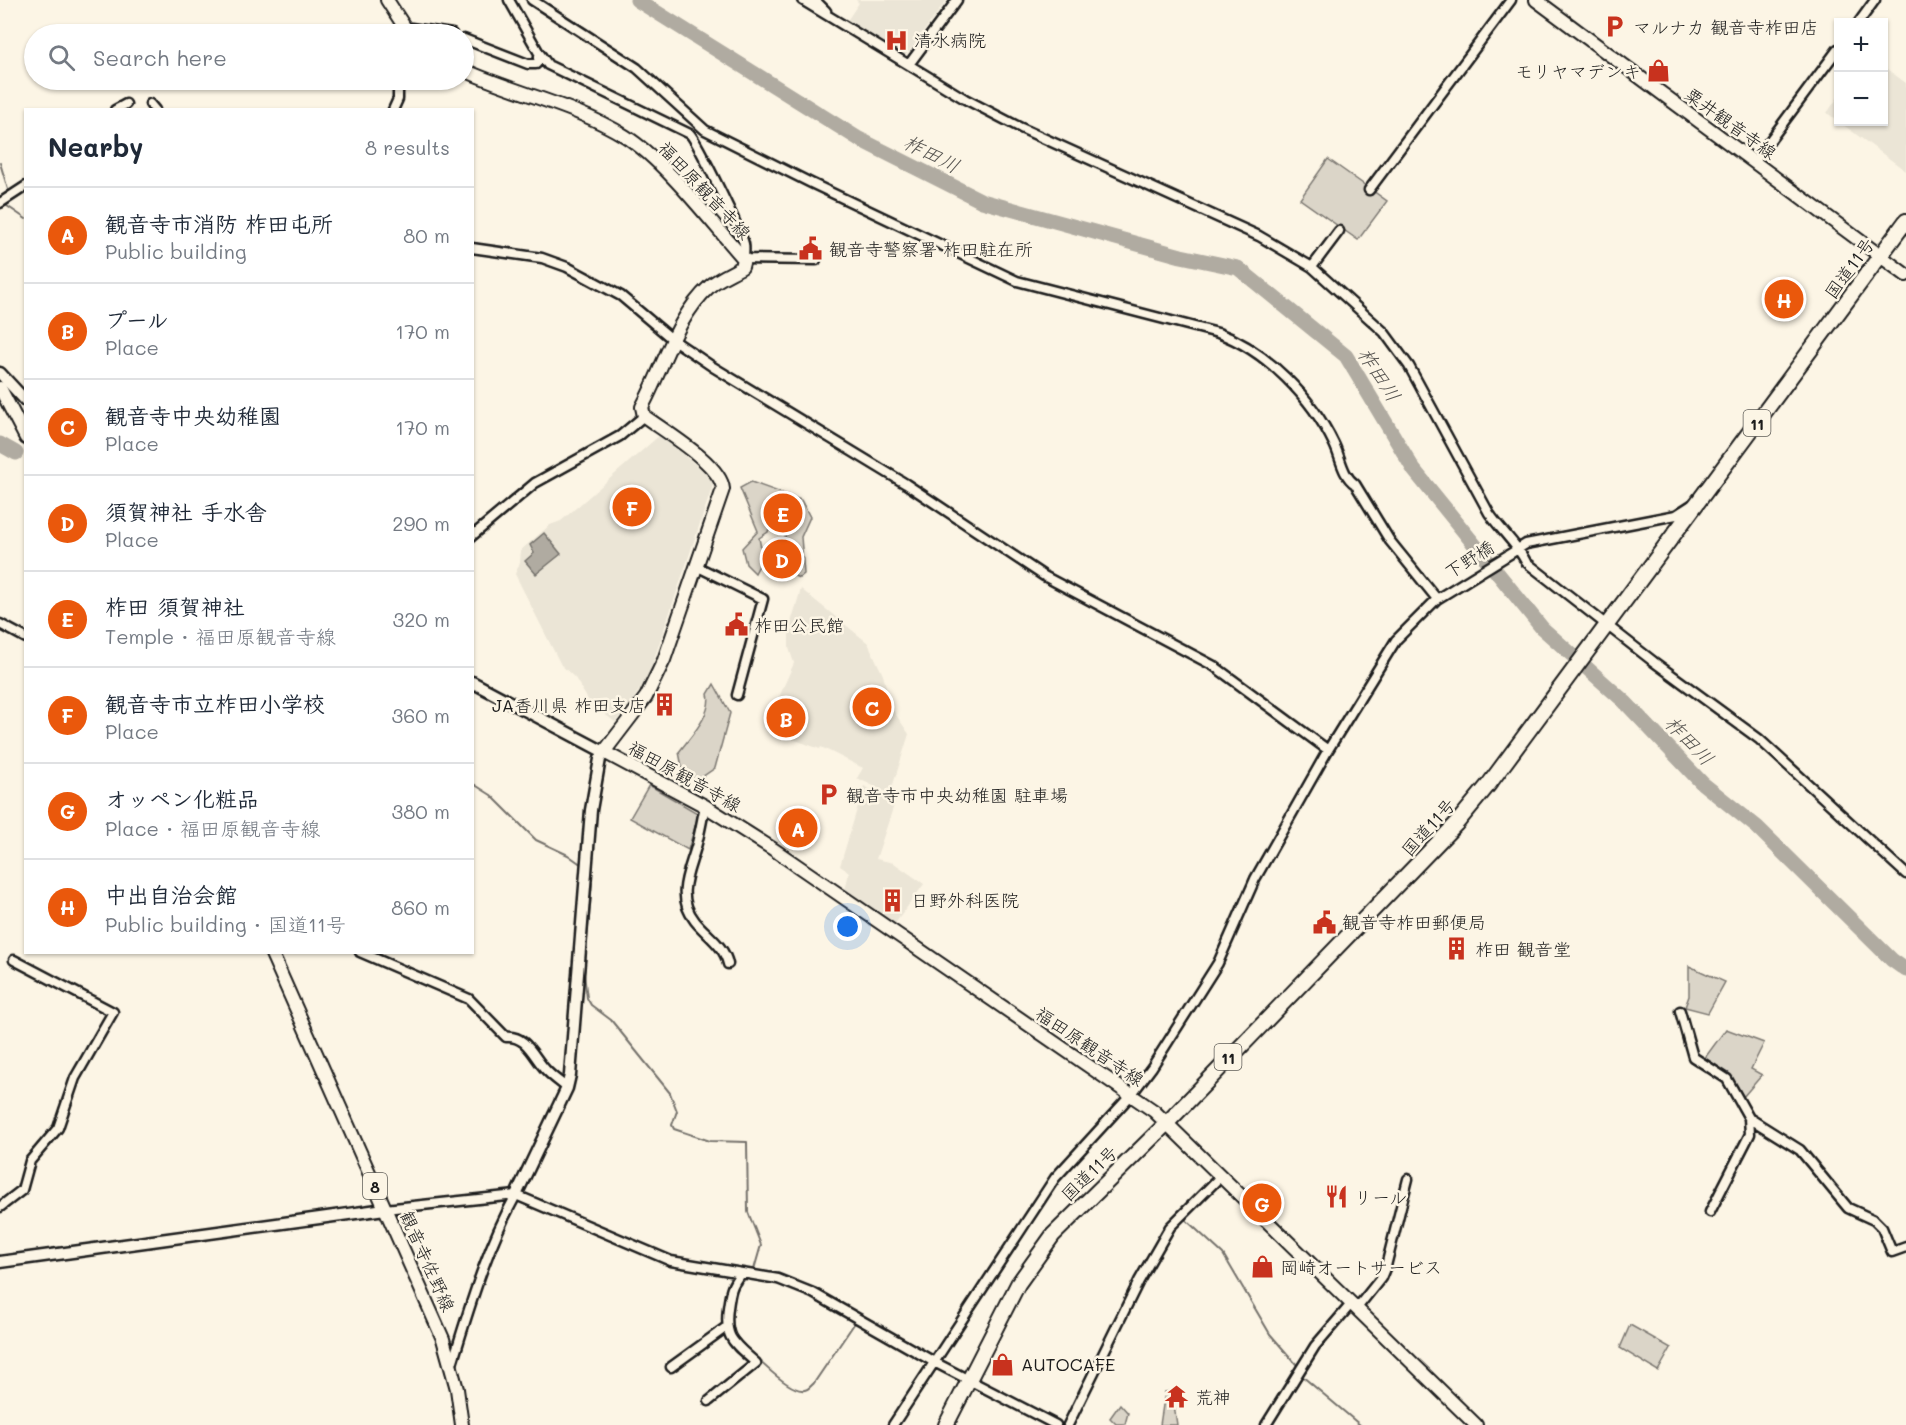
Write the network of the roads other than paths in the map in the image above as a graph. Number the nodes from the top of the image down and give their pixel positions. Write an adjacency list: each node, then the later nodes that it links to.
1 (387, 0): 12 (main road)
2 (509, 0): 14 (street)
3 (532, 0): 22 (street)
4 (802, 0): 11 (street)
5 (815, 0): 11 (street)
6 (957, 0): 16 (street)
7 (1511, 0): 26 (street)
8 (1536, 0): 24 (main road, 粟井観音寺線)
9 (1875, 0): 10 (street)
10 (1861, 18)
11 (832, 19): 16 (street)
12 (402, 24)
13 (474, 43): 14 (street)
14 (538, 53): 23 (street)
15 (1834, 56): 24 (street)
16 (910, 63): 34 (street)
17 (474, 74): 32 (main road, 福田原観音寺線)
18 (398, 90): 21 (street)
19 (126, 104): 20 (street)
20 (119, 108)
21 (394, 108)
22 (705, 130): 23 (street); 46 (street)
23 (696, 140): 32 (street)
24 (1754, 162): 31 (main road, 粟井観音寺線)
25 (24, 187): 27 (street)
26 (1369, 190)
27 (0, 203)
28 (1906, 221): 31 (highway, 国道11号 / 11)
29 (1340, 231): 34 (street)
30 (474, 248): 36 (street)
31 (1880, 256): 35 (main road, 粟井観音寺線); 42 (highway, 国道11号 / 11)
32 (744, 259): 33 (street); 36 (main road, 福田原観音寺線)
33 (816, 260)
34 (1312, 267): 44 (street)
35 (1906, 274)
36 (672, 339): 40 (main road, 福田原観音寺線); 52 (street)
37 (0, 373): 39 (street)
38 (0, 388): 41 (main road)
39 (24, 399)
40 (644, 416): 43 (street); 45 (main road, 福田原観音寺線)
41 (24, 434)
42 (1701, 498): 44 (street); 48 (highway, 国道11号 / 11)
43 (474, 534)
44 (1518, 547): 46 (street, 下野橋); 48 (street)
45 (696, 566): 51 (street); 53 (main road, 福田原観音寺線)
46 (1437, 599): 52 (street, 下野橋)
47 (0, 624): 49 (street)
48 (1607, 624): 55 (street); 64 (highway, 国道11号 / 11)
49 (24, 637)
50 (474, 683): 53 (street)
51 (737, 695)
52 (1328, 750): 62 (street, 下野橋)
53 (604, 752): 54 (main road, 福田原観音寺線); 61 (street)
54 (705, 806): 59 (street); 62 (main road, 福田原観音寺線)
55 (1906, 874)
56 (272, 954): 69 (main road, 観音寺佐野線 / 8)
57 (365, 954): 61 (street)
58 (14, 960): 68 (street)
59 (728, 964)
60 (1680, 1011): 63 (street)
61 (567, 1088): 67 (street)
62 (1131, 1095): 64 (main road, 福田原観音寺線); 76 (street, 下野橋)
63 (1749, 1118): 70 (street); 71 (street)
64 (1167, 1123): 65 (main road, 福田原観音寺線); 79 (highway, 国道11号 / 11)
65 (1221, 1176): 74 (main road, 福田原観音寺線); 85 (street)
66 (1408, 1179): 74 (street)
67 (516, 1195): 69 (street); 73 (street); 77 (street)
68 (0, 1207)
69 (386, 1209): 72 (street); 77 (main road, 観音寺佐野線 / 8)
70 (1710, 1212)
71 (1906, 1247)
72 (0, 1262)
73 (741, 1274): 75 (street); 76 (street)
74 (1355, 1306): 86 (street); 87 (main road, 福田原観音寺線)
75 (725, 1328): 78 (street); 80 (street)
76 (936, 1363): 79 (street); 82 (street, 下野橋)
77 (452, 1364): 81 (main road, 観音寺佐野線 / 8)
78 (671, 1367)
79 (969, 1381): 83 (highway, 国道11号 / 11); 84 (street)
80 (709, 1401)
81 (462, 1425)
82 (894, 1425)
83 (946, 1425)
84 (1056, 1425)
85 (1068, 1425)
86 (1266, 1425)
87 (1476, 1425)

